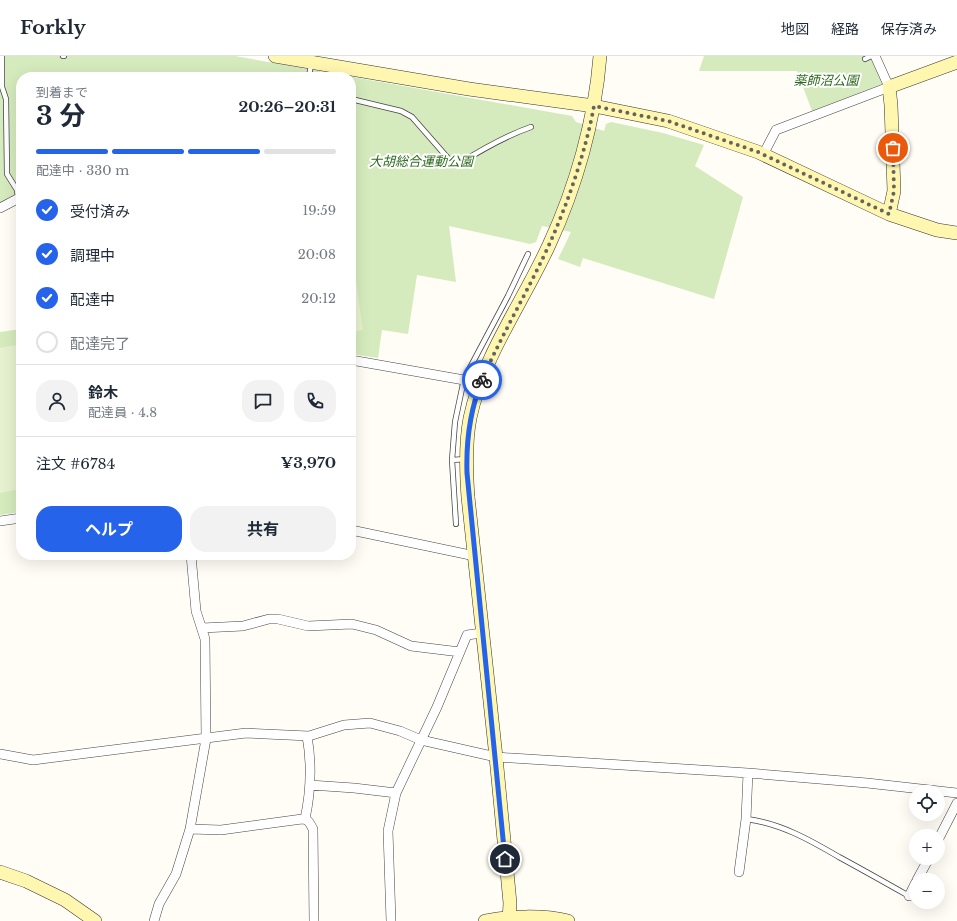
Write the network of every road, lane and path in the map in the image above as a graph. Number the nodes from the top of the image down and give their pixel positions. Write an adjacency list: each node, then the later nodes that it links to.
1 (2, 56): 15 (lane)
2 (275, 56): 7 (street)
3 (600, 56): 12 (street)
4 (871, 56): 6 (lane)
5 (875, 56): 10 (street)
6 (865, 59)
7 (311, 62): 9 (lane); 12 (street)
8 (957, 62): 10 (street)
9 (310, 72)
10 (889, 87): 14 (street); 18 (street)
11 (356, 100): 13 (lane)
12 (594, 106): 14 (street); 21 (street)
13 (531, 127)
14 (763, 155): 18 (street)
15 (16, 188)
16 (16, 200): 17 (street)
17 (0, 208)
18 (889, 214): 19 (street)
19 (957, 234)
20 (528, 254): 21 (lane)
21 (514, 299): 23 (lane); 24 (street)
22 (356, 361): 23 (street)
23 (464, 379): 24 (street); 26 (lane)
24 (481, 383): 25 (street)
25 (466, 459): 26 (lane); 27 (street)
26 (452, 460): 28 (lane)
27 (468, 497): 28 (lane); 33 (street)
28 (455, 498): 31 (lane)
29 (16, 519): 30 (street)
30 (0, 521)
31 (456, 524)
32 (356, 531): 33 (street)
33 (475, 556): 36 (street)
34 (191, 560): 35 (street)
35 (202, 628): 37 (street); 39 (street)
36 (482, 633): 37 (street); 42 (street)
37 (460, 652): 40 (street)
38 (307, 736): 39 (street); 40 (street); 44 (street)
39 (206, 739): 41 (street); 50 (street)
40 (421, 740): 42 (street); 45 (street)
41 (0, 754)
42 (496, 757): 43 (street); 55 (street)
43 (748, 773): 46 (street); 48 (street)
44 (310, 785): 45 (street); 49 (street)
45 (396, 793): 59 (street)
46 (957, 793)
47 (957, 803): 51 (street)
48 (746, 818): 53 (street); 54 (lane)
49 (305, 819): 50 (street); 58 (street)
50 (190, 829): 57 (street)
51 (944, 829)
52 (0, 872): 56 (street)
53 (739, 872)
54 (909, 896)
55 (509, 919): 60 (street); 61 (street)
56 (95, 921)
57 (154, 921)
58 (314, 921)
59 (391, 921)
60 (485, 921)
61 (568, 921)

